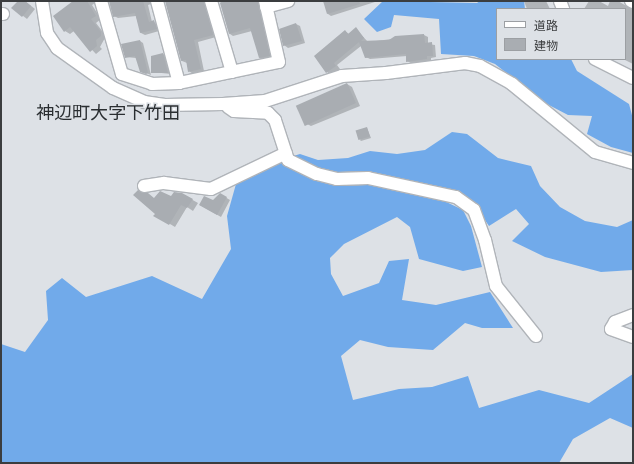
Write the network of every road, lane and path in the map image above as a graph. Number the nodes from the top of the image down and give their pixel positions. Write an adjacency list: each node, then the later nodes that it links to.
1 (101, 1): 10 (street)
2 (157, 1): 10 (street)
3 (211, 1): 8 (street)
4 (288, 1): 6 (street)
5 (45, 3): 11 (street)
6 (266, 4): 8 (street)
7 (597, 60): 9 (street)
8 (232, 72): 10 (street)
9 (633, 78)
10 (179, 83)
11 (223, 104): 12 (street); 13 (street)
12 (286, 153): 14 (street); 16 (street)
13 (633, 163)
14 (144, 186)
15 (633, 315): 17 (street)
16 (536, 336)
17 (633, 336)

